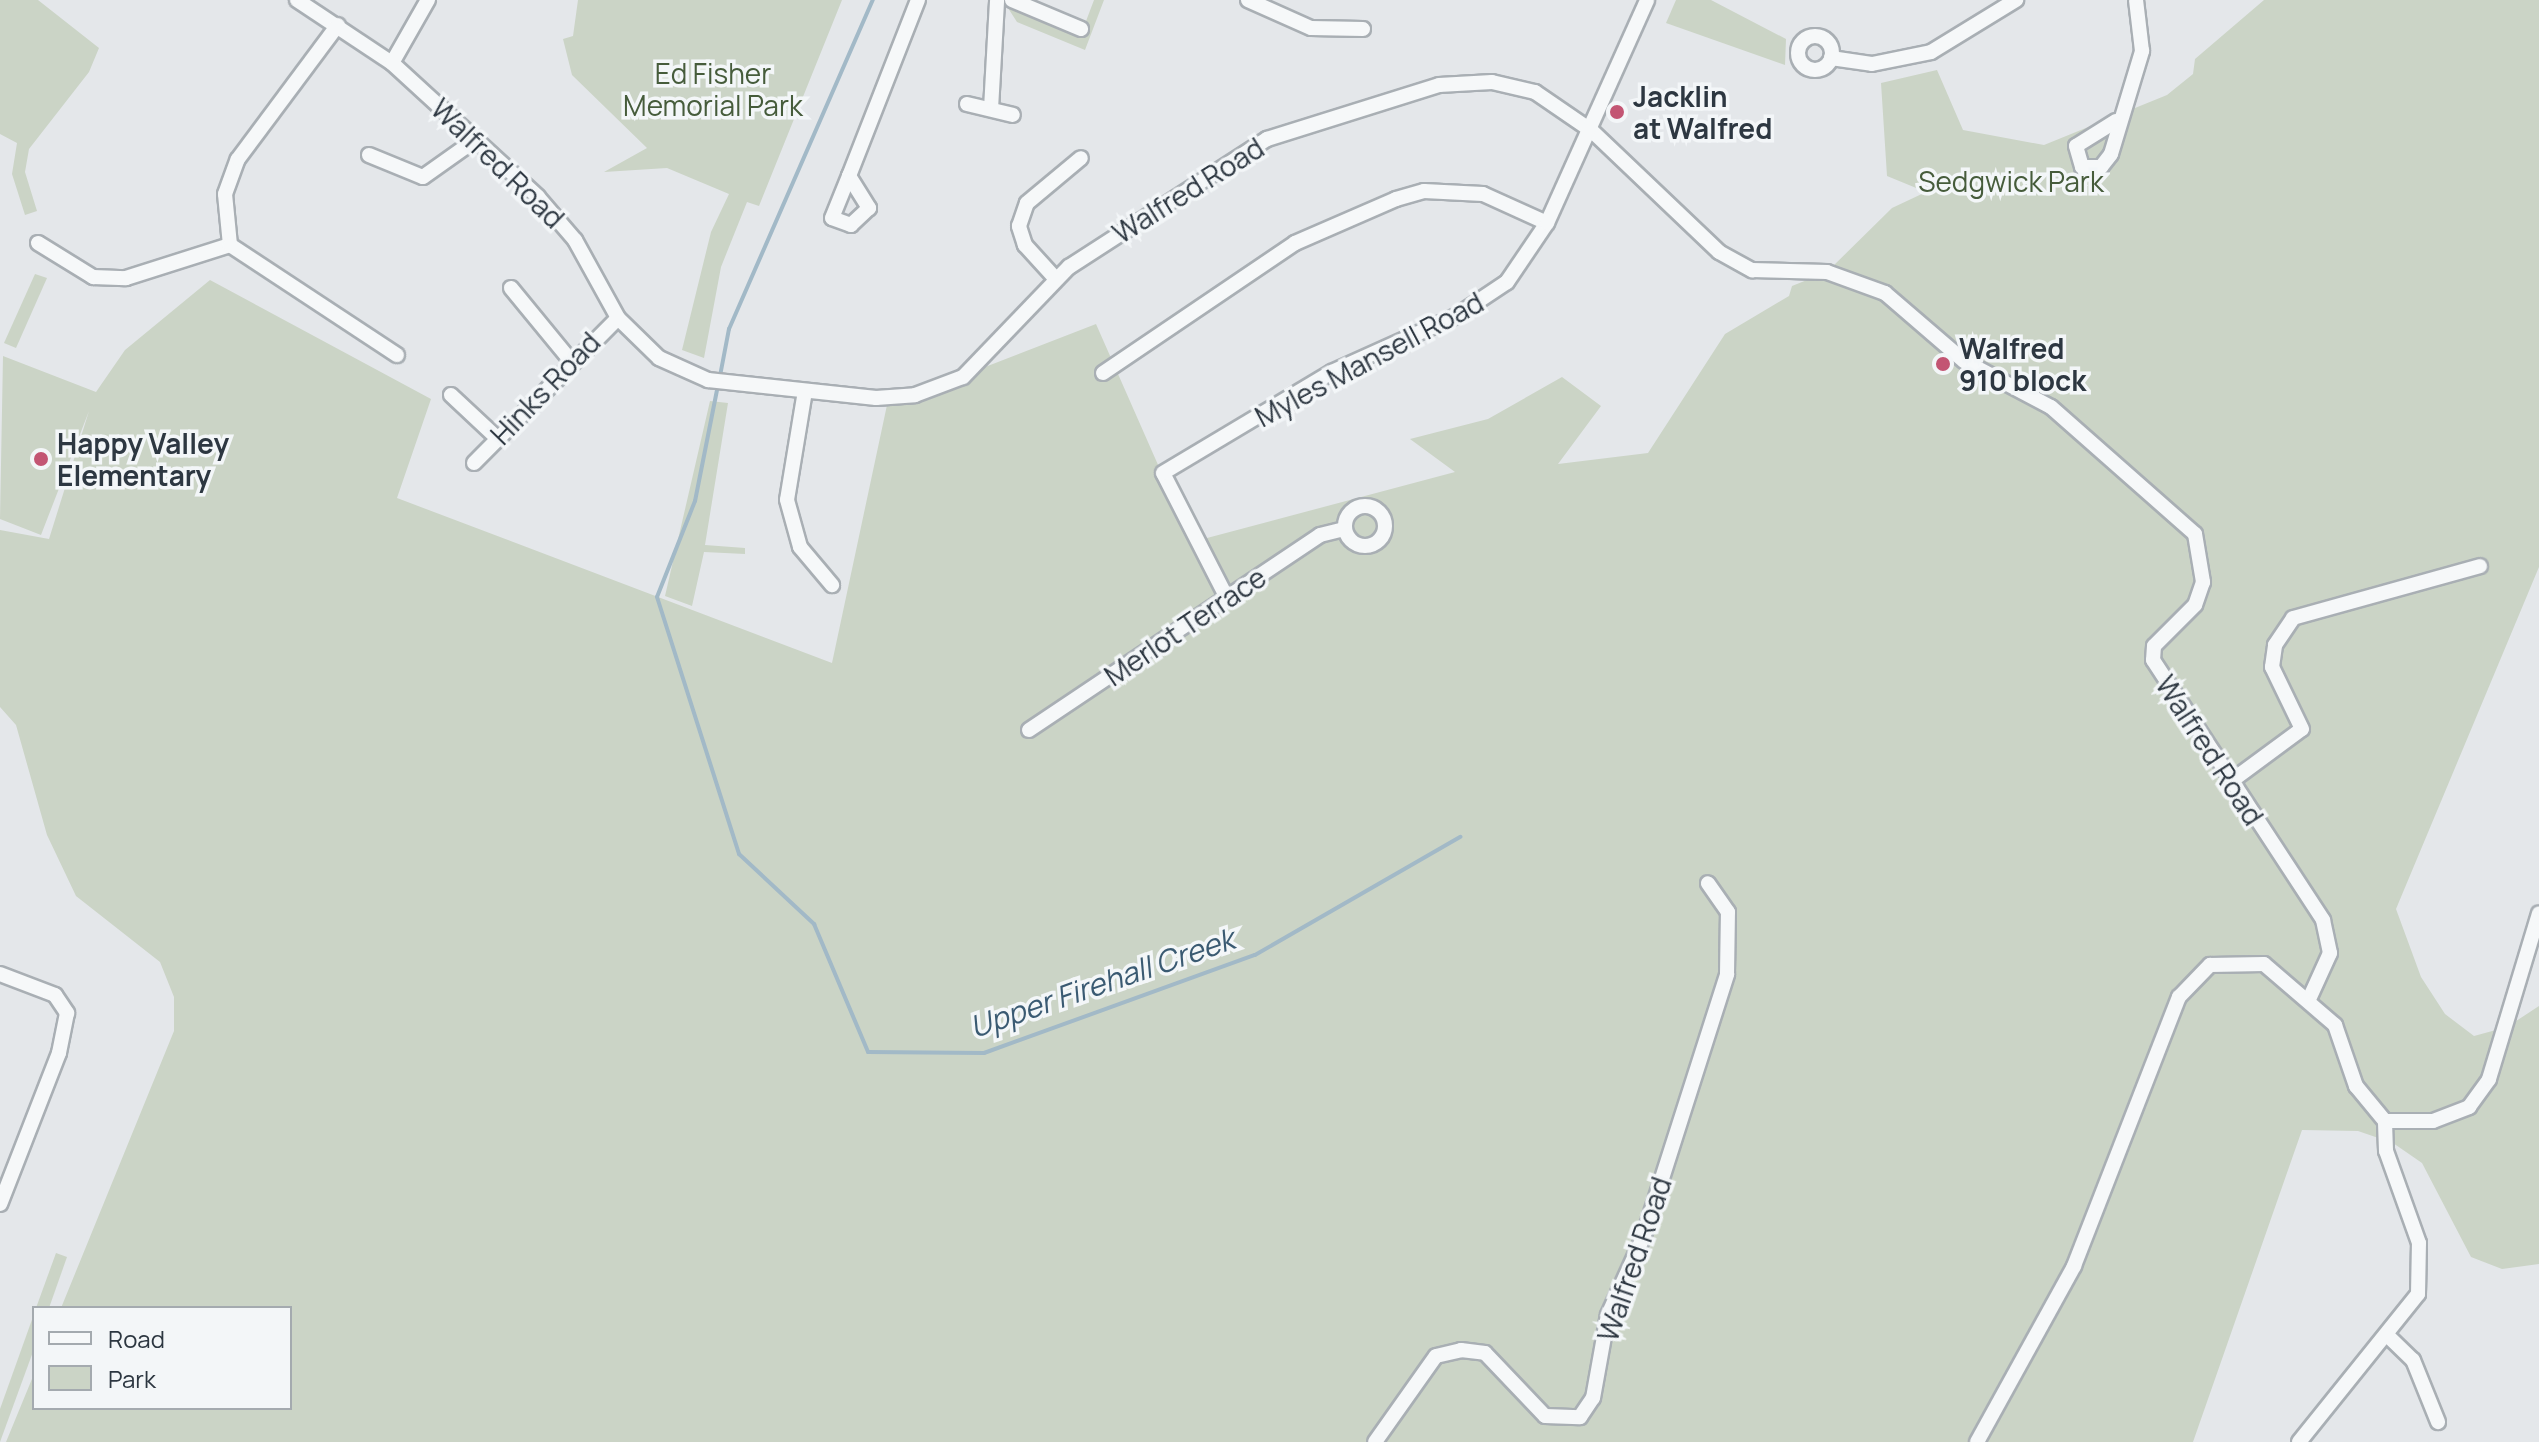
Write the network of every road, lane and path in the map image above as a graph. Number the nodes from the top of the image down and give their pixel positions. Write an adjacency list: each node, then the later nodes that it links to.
1 (297, 0): 10 (street, Walfred Road)
2 (428, 0): 14 (street)
3 (918, 0): 23 (street)
4 (997, 0): 16 (street)
5 (1012, 0): 11 (street)
6 (1248, 0): 12 (street)
7 (1647, 0): 19 (street, Myles Mansell Road)
8 (2016, 0): 13 (street)
9 (2136, 0): 18 (street)
10 (338, 25): 14 (street, Walfred Road); 26 (street)
11 (1081, 29)
12 (1363, 29)
13 (1831, 58)
14 (392, 63): 20 (street, Walfred Road)
15 (967, 104): 16 (street)
16 (991, 109): 17 (street)
17 (1013, 115)
18 (2116, 121)
19 (1592, 131): 24 (street, Myles Mansell Road); 27 (street, Walfred Road); 42 (street, Walfred Road)
20 (475, 140): 21 (street); 29 (street, Walfred Road)
21 (369, 155)
22 (1081, 158): 27 (street)
23 (849, 176)
24 (1547, 223): 32 (street); 40 (street, Myles Mansell Road)
25 (38, 243): 26 (street)
26 (230, 245): 30 (street)
27 (1055, 278): 33 (street, Walfred Road)
28 (511, 288): 31 (street)
29 (618, 318): 31 (street, Hinks Road); 33 (street, Walfred Road)
30 (397, 355)
31 (571, 361): 35 (street, Hinks Road)
32 (1103, 373)
33 (805, 391): 39 (street)
34 (451, 395): 35 (street)
35 (496, 437): 36 (street, Hinks Road)
36 (474, 463)
37 (1344, 529): 40 (street, Merlot Terrace)
38 (2480, 566): 42 (street)
39 (832, 585)
40 (1227, 598): 41 (street, Merlot Terrace)
41 (1029, 730)
42 (2230, 782): 46 (street, Walfred Road)
43 (1708, 883): 51 (street, Walfred Road)
44 (2539, 913): 47 (street)
45 (0, 974): 48 (street)
46 (2310, 997): 47 (street); 52 (street)
47 (2385, 1121): 49 (street)
48 (0, 1204)
49 (2389, 1337): 50 (street); 53 (street)
50 (2438, 1422)
51 (1375, 1442)
52 (1977, 1442)
53 (2299, 1442)

